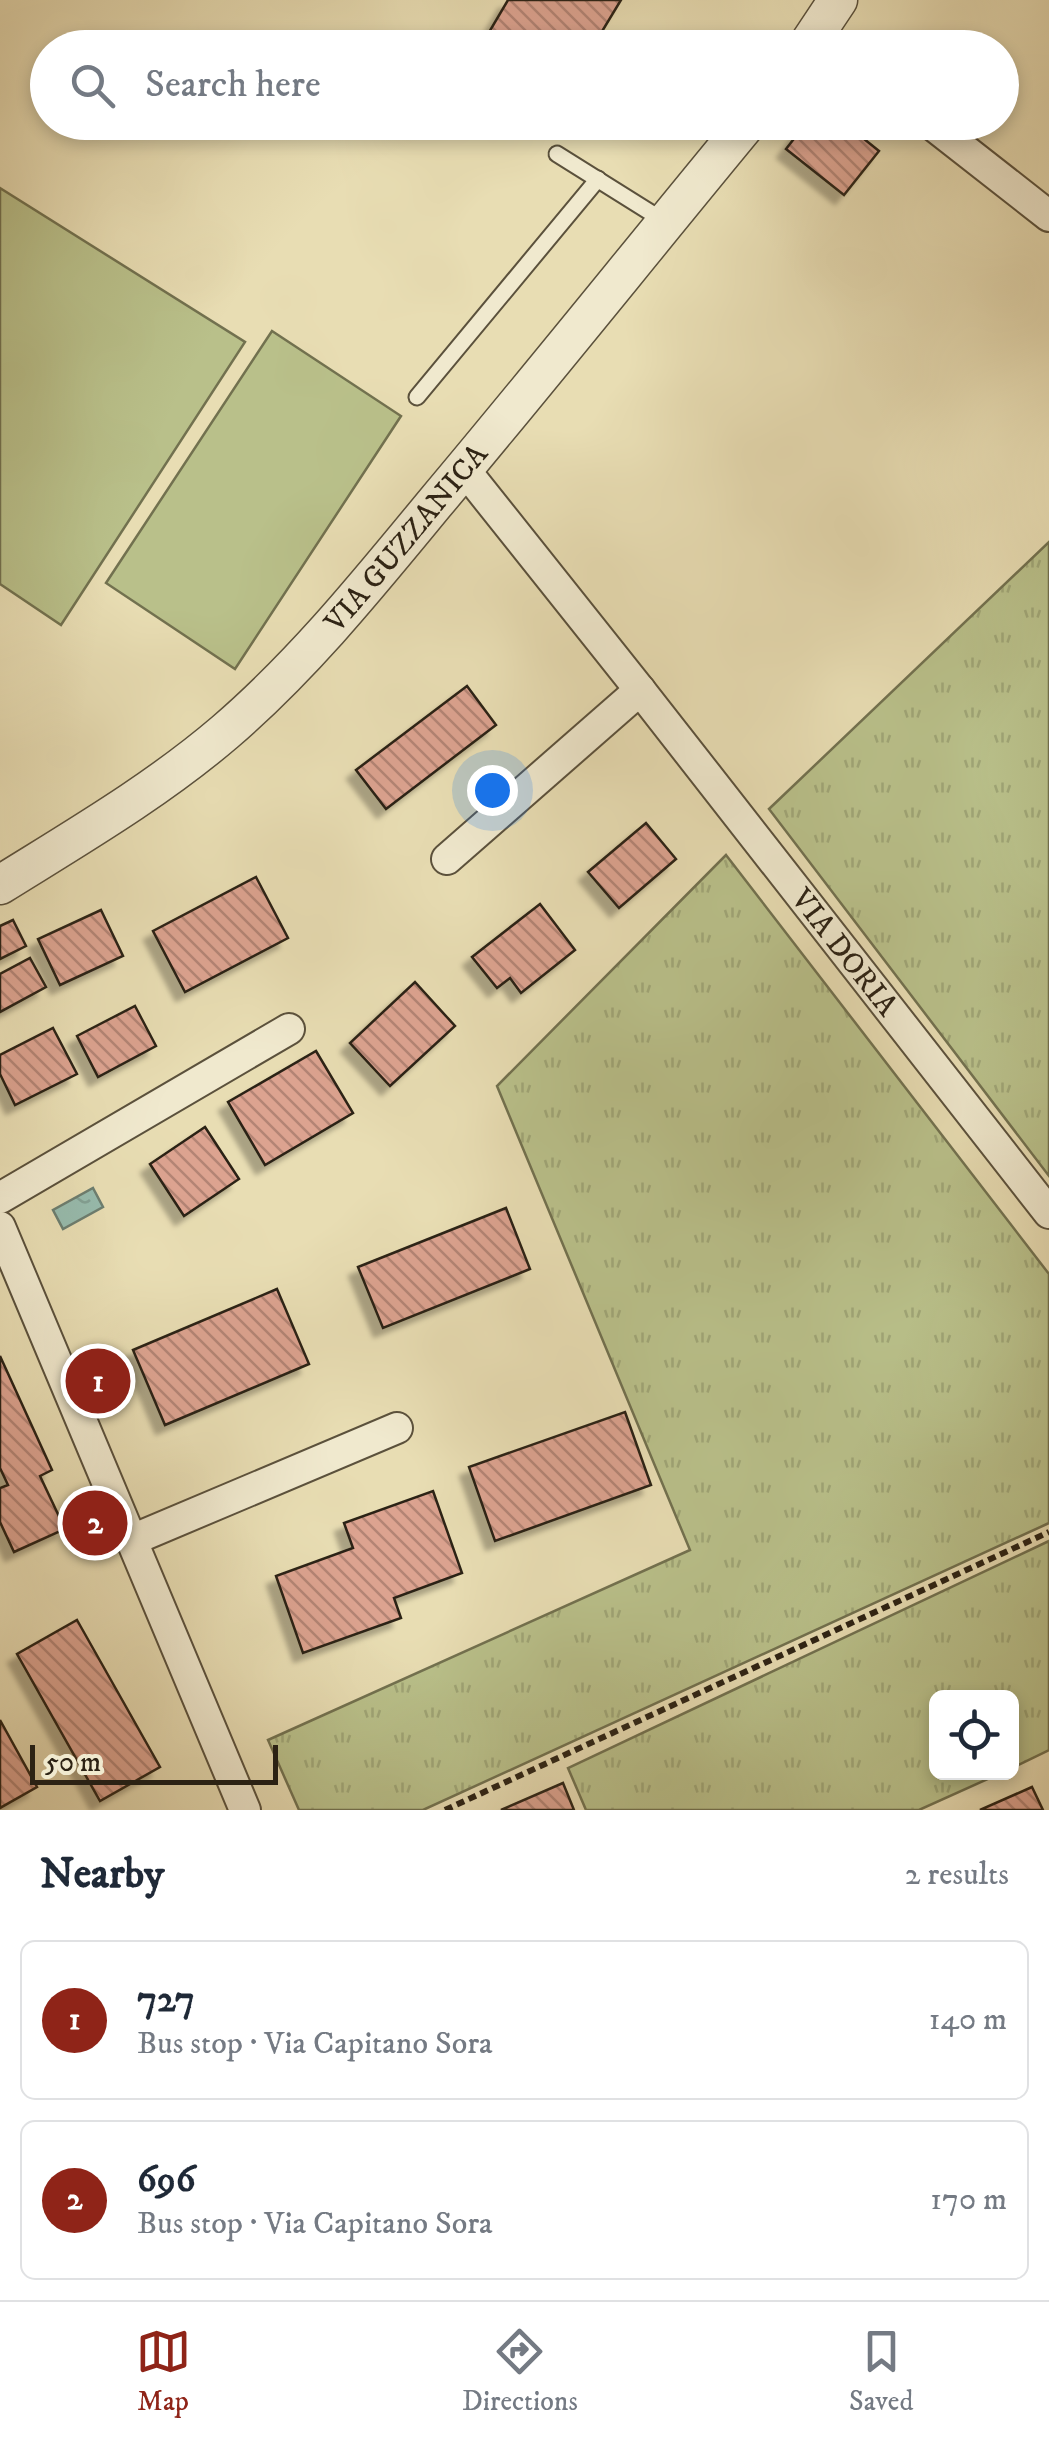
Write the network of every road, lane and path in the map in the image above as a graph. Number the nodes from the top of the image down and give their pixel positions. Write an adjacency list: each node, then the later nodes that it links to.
1 (838, 0): 2 (street)
2 (824, 30)
3 (733, 140): 8 (street, VIA GUZZANICA)
4 (952, 140): 7 (street)
5 (557, 154): 6 (lane)
6 (598, 180): 8 (lane); 9 (lane)
7 (1049, 216)
8 (666, 222): 10 (street, VIA GUZZANICA)
9 (417, 397)
10 (464, 469): 11 (street, VIA DORIA); 13 (street, VIA GUZZANICA)
11 (640, 690): 12 (street); 16 (street, VIA DORIA)
12 (447, 858)
13 (0, 885)
14 (289, 1029): 15 (street)
15 (0, 1198)
16 (1049, 1213)
17 (0, 1227): 18 (street)
18 (6, 1263): 21 (street)
19 (397, 1428): 21 (street)
20 (1049, 1532): 23 (path)
21 (132, 1540): 22 (street)
22 (236, 1807)
23 (445, 1810)

